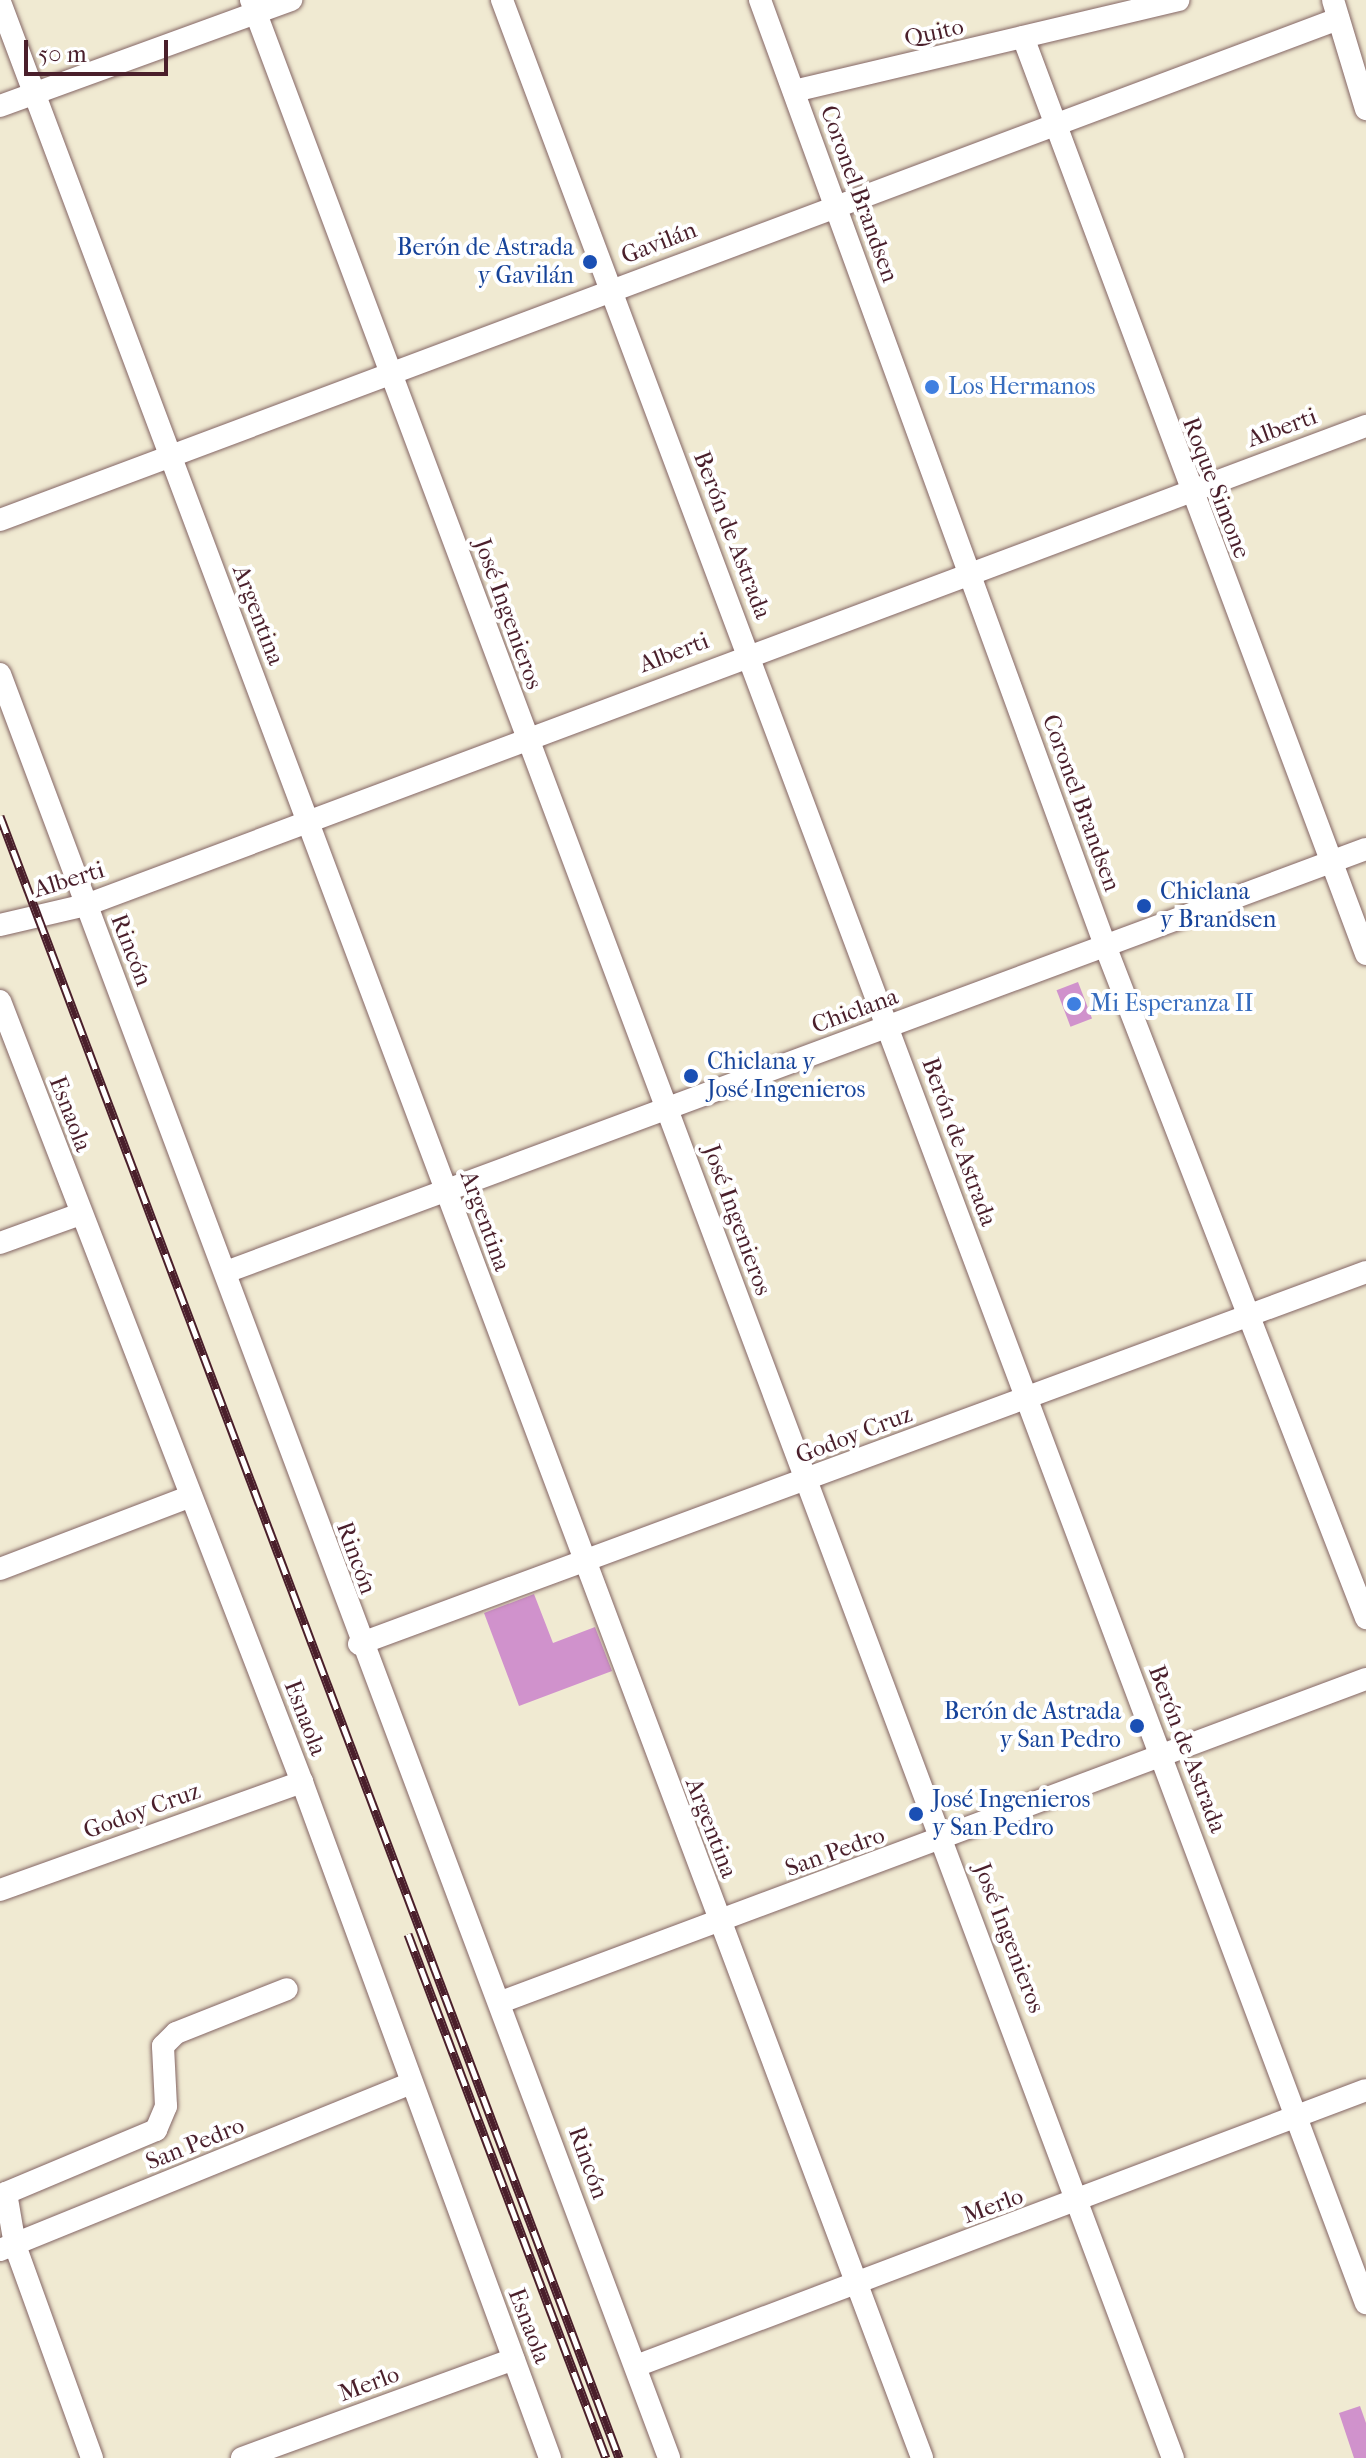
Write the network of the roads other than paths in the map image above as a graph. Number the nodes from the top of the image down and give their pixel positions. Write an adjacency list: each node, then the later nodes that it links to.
1 (291, 0): 6 (street)
2 (502, 0): 15 (street, Berón de Astrada)
3 (760, 0): 9 (street, Coronel Brandsen)
4 (1178, 0): 8 (street, Quito)
5 (0, 2): 10 (street, Argentina)
6 (253, 6): 10 (street); 16 (street, José Ingenieros)
7 (1335, 10): 12 (street); 13 (street, Gavilán)
8 (1023, 37): 9 (street, Quito); 13 (street, Roque Simone)
9 (794, 91): 14 (street, Coronel Brandsen)
10 (34, 94): 11 (street); 18 (street, Argentina)
11 (0, 106)
12 (1366, 109)
13 (1058, 128): 14 (street, Gavilán); 19 (street, Roque Simone)
14 (835, 203): 15 (street, Gavilán); 21 (street, Coronel Brandsen)
15 (610, 290): 16 (street, Gavilán); 22 (street, Berón de Astrada)
16 (392, 376): 18 (street, Gavilán); 24 (street, José Ingenieros)
17 (1366, 426): 19 (street, Alberti)
18 (171, 459): 20 (street, Gavilán); 25 (street, Argentina)
19 (1187, 489): 21 (street, Alberti); 27 (street, Roque Simone)
20 (0, 520)
21 (970, 570): 22 (street, Alberti); 30 (street, Coronel Brandsen)
22 (749, 652): 24 (street, Alberti); 33 (street, Berón de Astrada)
23 (0, 674): 28 (street, Rincón)
24 (526, 737): 25 (street, Alberti); 34 (street, José Ingenieros)
25 (307, 820): 28 (street, Alberti); 35 (street, Argentina)
26 (1366, 849): 27 (street, Chiclana)
27 (1332, 862): 30 (street, Chiclana); 31 (street, Roque Simone)
28 (86, 905): 29 (street, Alberti); 38 (street, Rincón)
29 (0, 925)
30 (1106, 948): 33 (street, Chiclana); 40 (street, Coronel Brandsen)
31 (1366, 954)
32 (0, 1001): 36 (street, Esnaola)
33 (888, 1026): 34 (street, Chiclana); 41 (street, Berón de Astrada)
34 (669, 1108): 35 (street, Chiclana); 42 (street, José Ingenieros)
35 (446, 1191): 38 (street, Chiclana); 44 (street, Argentina)
36 (80, 1214): 37 (street); 43 (street, Esnaola)
37 (0, 1243)
38 (226, 1272): 47 (street, Rincón)
39 (1366, 1272): 40 (street, Godoy Cruz)
40 (1249, 1314): 41 (street, Godoy Cruz); 46 (street, Coronel Brandsen)
41 (1027, 1397): 42 (street, Godoy Cruz); 49 (street, Berón de Astrada)
42 (804, 1482): 44 (street, Godoy Cruz); 51 (street, José Ingenieros)
43 (191, 1496): 45 (street); 50 (street, Esnaola)
44 (584, 1563): 47 (street, Godoy Cruz); 53 (street, Argentina)
45 (0, 1569)
46 (1366, 1618)
47 (359, 1644): 55 (street, Rincón)
48 (1366, 1679): 49 (street, San Pedro)
49 (1163, 1756): 51 (street, San Pedro); 58 (street, Berón de Astrada)
50 (302, 1782): 52 (street, Godoy Cruz); 56 (street, Esnaola)
51 (944, 1839): 53 (street, San Pedro); 59 (street, José Ingenieros)
52 (0, 1890)
53 (719, 1923): 55 (street, San Pedro); 61 (street, Argentina)
54 (287, 1989): 60 (street)
55 (501, 2002): 64 (street, Rincón)
56 (409, 2084): 60 (street, San Pedro); 63 (street, Esnaola)
57 (1366, 2090): 58 (street, Merlo)
58 (1297, 2117): 59 (street, Merlo); 62 (street, Berón de Astrada)
59 (1081, 2201): 61 (street, Merlo); 70 (street, José Ingenieros)
60 (8, 2248): 65 (street)
61 (858, 2283): 64 (street, Merlo); 69 (street, Argentina)
62 (1366, 2303)
63 (514, 2359): 66 (street, Merlo); 67 (street, Esnaola)
64 (636, 2366): 68 (street, Rincón)
65 (92, 2458)
66 (242, 2458)
67 (550, 2458)
68 (669, 2458)
69 (922, 2458)
70 (1173, 2458)

